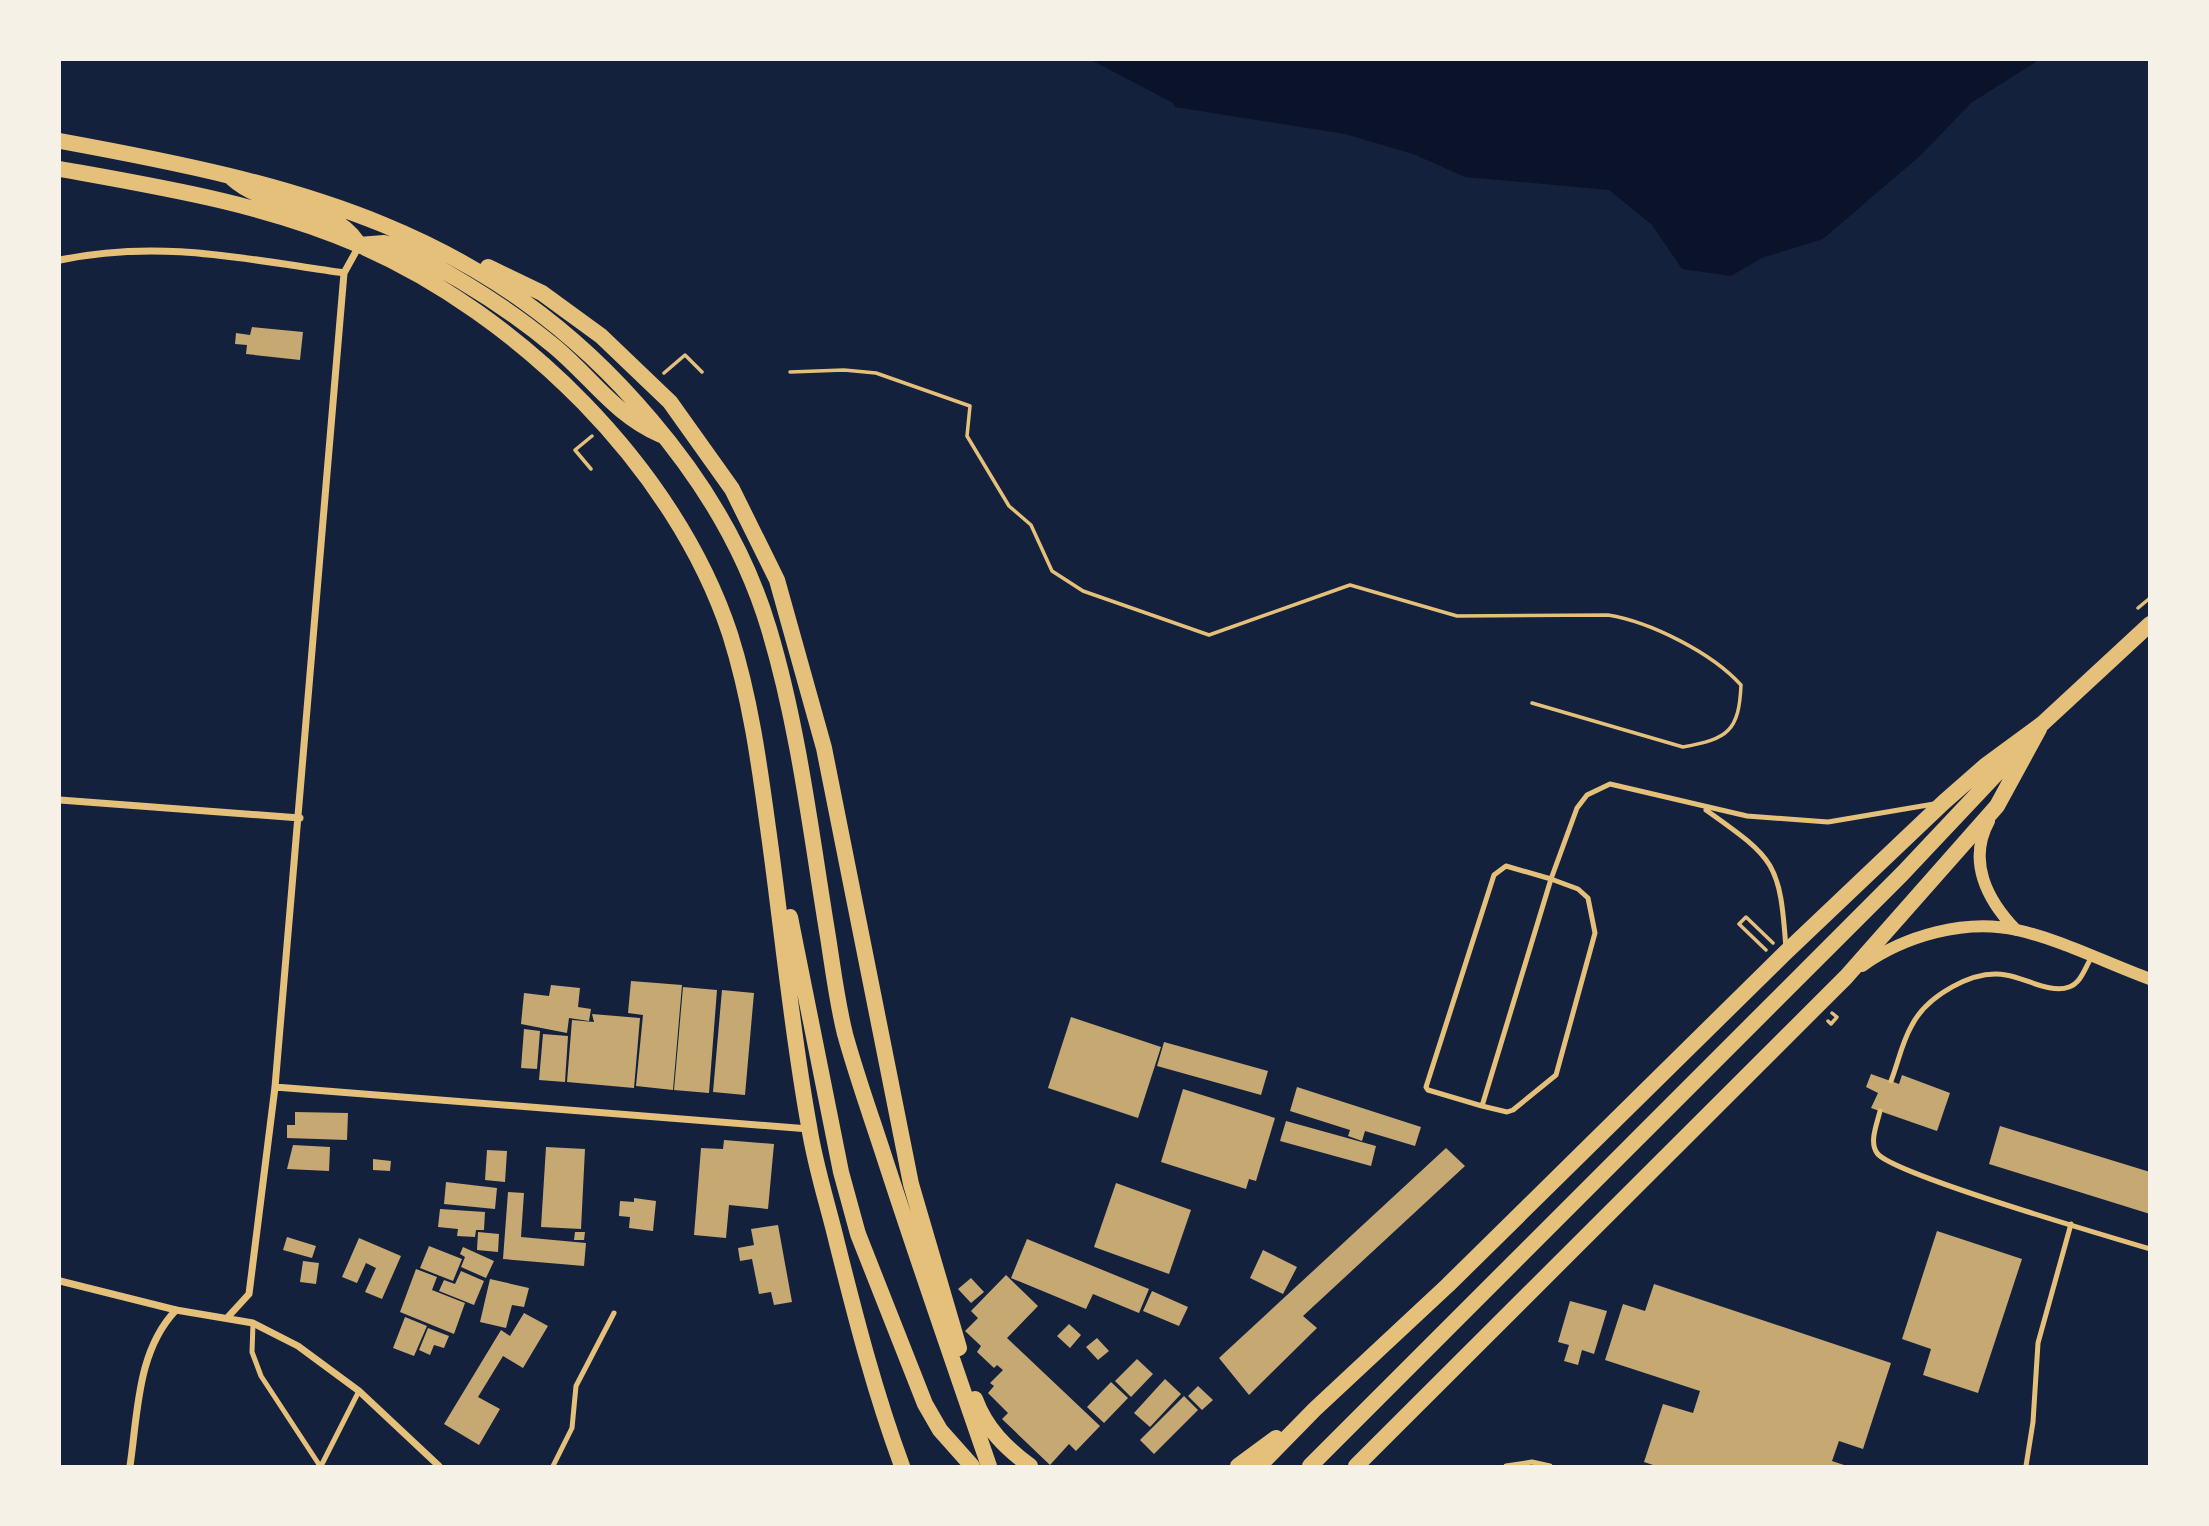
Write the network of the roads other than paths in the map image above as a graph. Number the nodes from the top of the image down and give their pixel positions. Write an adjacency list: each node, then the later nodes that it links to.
1 (60, 141): 3 (highway)
2 (60, 169): 4 (highway)
3 (229, 174): 4 (highway); 5 (highway)
4 (359, 245): 7 (street); 8 (highway); 11 (highway)
5 (450, 254): 8 (highway); 44 (highway)
6 (60, 260): 7 (street)
7 (344, 273): 16 (street)
8 (666, 438): 43 (highway)
9 (2150, 624): 10 (highway)
10 (2042, 724): 13 (highway); 14 (highway); 47 (highway)
11 (759, 760): 27 (highway); 42 (highway)
12 (60, 800): 16 (street)
13 (1944, 802): 15 (lane); 19 (highway)
14 (1997, 806): 18 (street); 21 (highway)
15 (1703, 808): 17 (lane); 19 (lane)
16 (300, 818): 24 (street)
17 (1551, 879): 25 (lane); 25 (lane); 25 (lane)
18 (2016, 930): 20 (street); 21 (street)
19 (1785, 953): 36 (highway)
20 (2091, 958): 22 (street); 23 (lane)
21 (1846, 977): 48 (highway)
22 (2150, 979)
23 (1891, 1081)
24 (275, 1087): 27 (street); 33 (street)
25 (1482, 1106)
26 (1880, 1111): 28 (lane)
27 (809, 1129): 41 (highway)
28 (2071, 1224): 29 (lane); 51 (lane)
29 (2150, 1249)
30 (60, 1281): 31 (street)
31 (176, 1310): 33 (street); 37 (street)
32 (614, 1313): 40 (lane)
33 (227, 1318): 34 (street)
34 (253, 1323): 35 (street); 38 (lane)
35 (359, 1391): 38 (lane); 39 (street)
36 (1315, 1409): 45 (highway); 46 (highway)
37 (131, 1466)
38 (321, 1466)
39 (439, 1466)
40 (553, 1466)
41 (902, 1466)
42 (972, 1466)
43 (989, 1466)
44 (1031, 1466)
45 (1238, 1466)
46 (1259, 1466)
47 (1310, 1466)
48 (1356, 1466)
49 (1506, 1466): 50 (lane)
50 (1550, 1466)
51 (2025, 1466)

